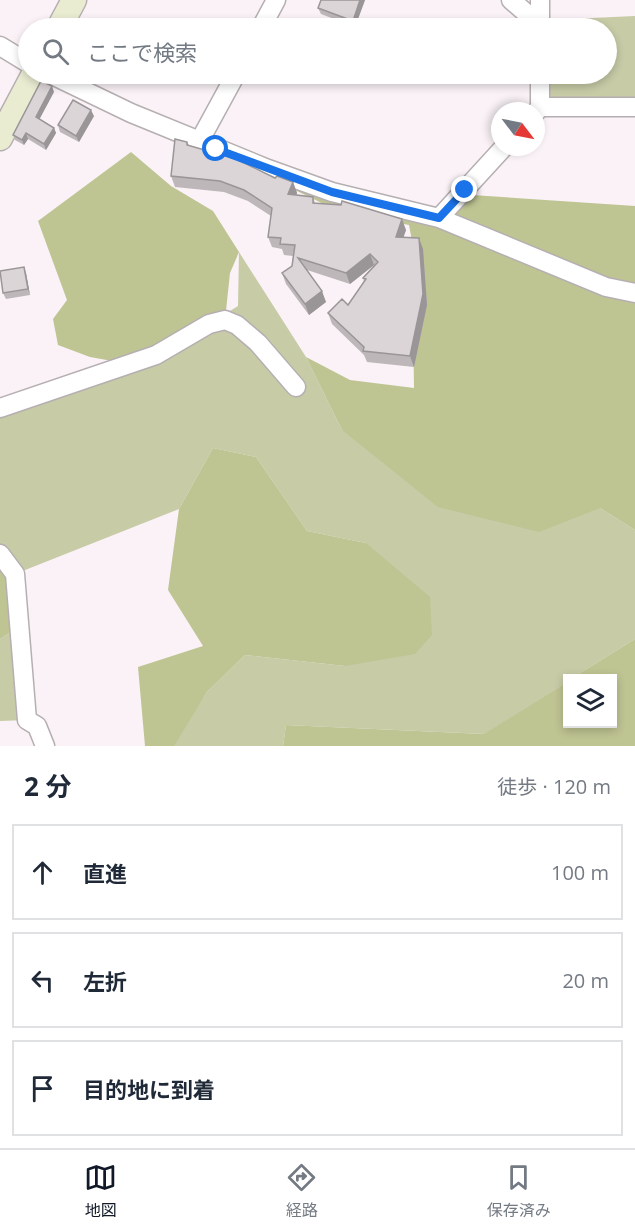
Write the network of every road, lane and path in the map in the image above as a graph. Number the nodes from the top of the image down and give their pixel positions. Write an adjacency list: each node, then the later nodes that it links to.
1 (74, 0): 5 (street)
2 (276, 0): 6 (street)
3 (511, 0): 7 (street)
4 (540, 0): 8 (street)
5 (64, 18)
6 (266, 18)
7 (531, 18)
8 (540, 18)
9 (0, 46): 10 (street)
10 (18, 57)
11 (29, 84): 18 (street)
12 (72, 84): 19 (street)
13 (231, 84): 19 (street)
14 (539, 84): 15 (street)
15 (538, 102)
16 (635, 107): 17 (street)
17 (545, 109)
18 (0, 138)
19 (199, 142): 21 (street)
20 (496, 156): 21 (street)
21 (439, 218): 22 (street)
22 (635, 293)
23 (296, 387): 24 (street)
24 (0, 408)
25 (0, 554): 26 (street)
26 (45, 746)

